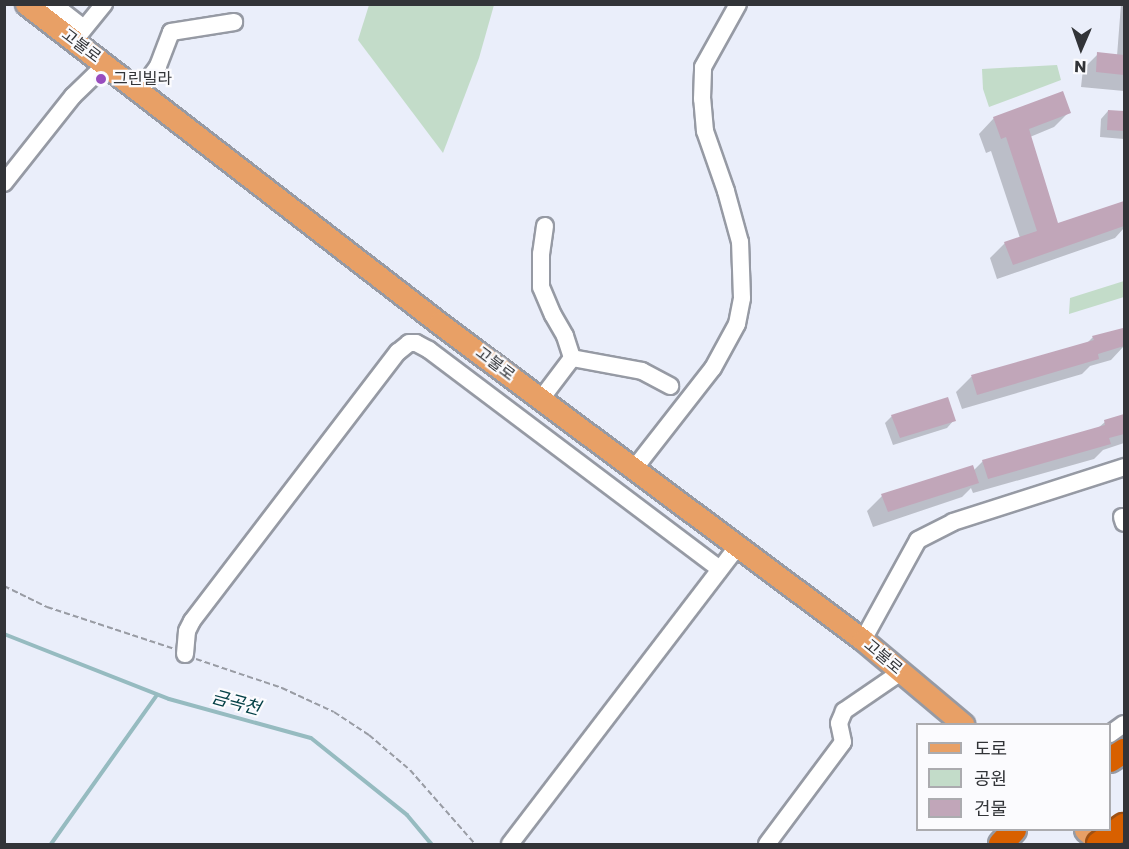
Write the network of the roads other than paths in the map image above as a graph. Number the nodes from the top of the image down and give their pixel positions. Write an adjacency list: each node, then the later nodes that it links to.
1 (26, 4): 6 (main road, 고불로)
2 (53, 4): 6 (street)
3 (104, 4): 6 (street)
4 (738, 4): 15 (street)
5 (234, 22): 8 (street)
6 (79, 35): 7 (main road, 고불로)
7 (106, 64): 8 (main road, 고불로); 9 (street)
8 (140, 91): 13 (main road, 고불로)
9 (4, 183)
10 (545, 226): 11 (street)
11 (572, 358): 12 (street); 13 (street)
12 (670, 386)
13 (541, 399): 15 (main road, 고불로)
14 (1125, 467): 18 (street)
15 (634, 469): 16 (main road, 고불로)
16 (737, 547): 17 (street); 18 (main road, 고불로)
17 (720, 569): 19 (street); 28 (street)
18 (863, 640): 20 (main road, 고불로)
19 (185, 654)
20 (900, 672): 21 (main road, 고불로); 29 (street)
21 (962, 723)
22 (1125, 724): 23 (street)
23 (1111, 733)
24 (1125, 751): 25 (highway)
25 (1111, 759)
26 (1125, 826): 30 (highway, bridge)
27 (1086, 831): 30 (main road)
28 (510, 844)
29 (767, 844)
30 (1101, 844)

